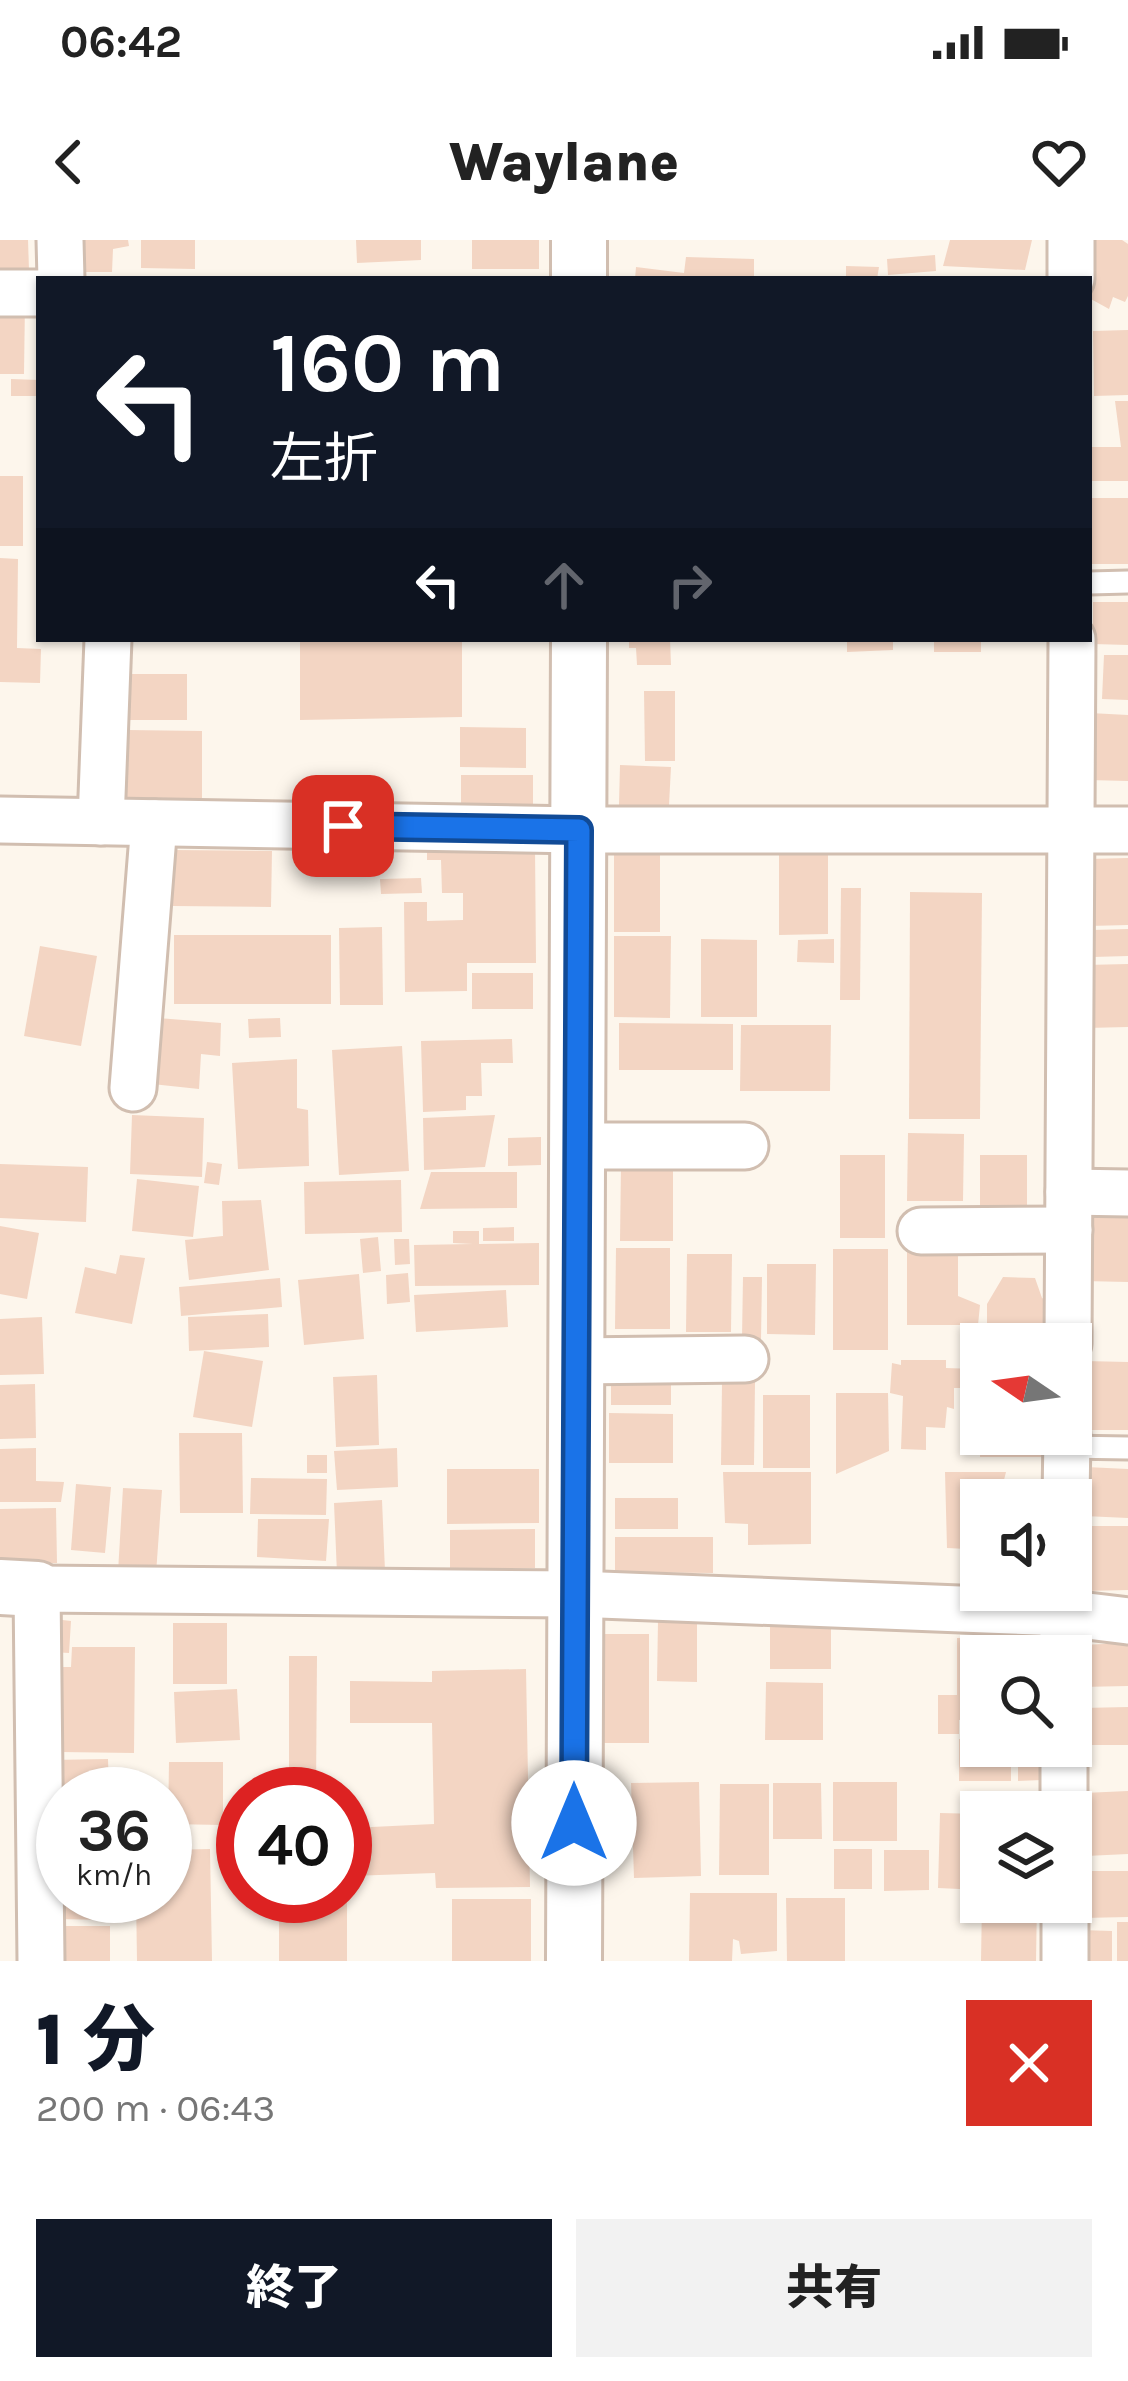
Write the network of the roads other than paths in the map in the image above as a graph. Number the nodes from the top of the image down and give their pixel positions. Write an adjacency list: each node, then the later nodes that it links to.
1 (60, 240): 4 (street)
2 (579, 240): 5 (street)
3 (1071, 240): 6 (street)
4 (61, 276)
5 (579, 276)
6 (1071, 276)
7 (0, 293): 8 (street)
8 (36, 293)
9 (1128, 582): 10 (lane)
10 (1092, 583)
11 (108, 642): 15 (street)
12 (579, 642): 17 (street)
13 (1072, 642): 19 (street)
14 (0, 820): 15 (street)
15 (101, 822): 16 (street)
16 (154, 823): 17 (street); 20 (street)
17 (579, 830): 19 (street); 21 (street)
18 (1128, 830): 19 (street)
19 (1073, 831): 24 (street)
20 (133, 1088)
21 (578, 1146): 22 (street); 28 (street)
22 (745, 1146)
23 (1128, 1193): 24 (street)
24 (1069, 1211): 25 (street); 26 (street)
25 (921, 1231)
26 (1068, 1323)
27 (745, 1358): 28 (street)
28 (576, 1360): 32 (street)
29 (1092, 1444): 30 (lane)
30 (1128, 1448)
31 (19, 1588): 32 (street); 36 (street)
32 (575, 1594): 33 (street); 37 (street)
33 (1063, 1620): 34 (street)
34 (1128, 1621)
35 (1065, 1923): 38 (street)
36 (41, 1961)
37 (574, 1961)
38 (1065, 1961)

